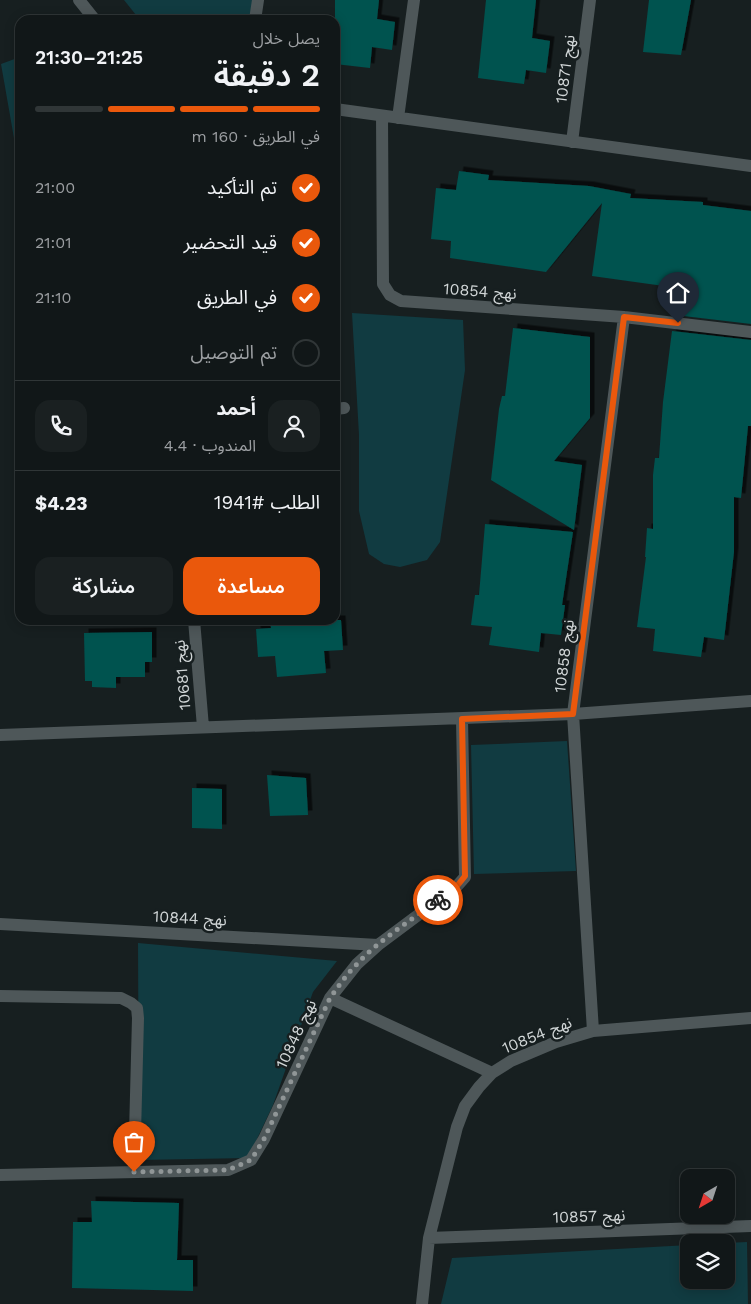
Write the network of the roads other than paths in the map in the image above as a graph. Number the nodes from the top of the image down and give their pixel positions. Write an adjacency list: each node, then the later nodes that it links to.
1 (79, 0): 5 (street)
2 (258, 0): 6 (street)
3 (414, 0): 9 (street)
4 (590, 0): 10 (street, نهج 10871)
5 (91, 15)
6 (256, 15)
7 (340, 111): 8 (street)
8 (382, 116): 9 (street); 12 (street, نهج 10854)
9 (398, 118): 10 (street)
10 (572, 142): 11 (street)
11 (751, 166)
12 (624, 317): 13 (street, نهج 10854); 16 (street, نهج 10858)
13 (751, 332)
14 (194, 625): 18 (street, نهج 10681)
15 (751, 701): 16 (street)
16 (573, 714): 17 (street); 25 (street, نهج 10858)
17 (462, 719): 18 (street); 21 (street, نهج 10848)
18 (203, 727): 19 (street)
19 (0, 735)
20 (0, 924): 21 (street, نهج 10844)
21 (378, 946): 23 (street, نهج 10848)
22 (0, 996): 27 (street)
23 (330, 998): 26 (street); 27 (street, نهج 10848)
24 (751, 1018): 25 (street, نهج 10854)
25 (593, 1031): 26 (street, نهج 10854)
26 (492, 1073): 30 (street, نهج 10854)
27 (134, 1172): 28 (street, نهج 10848)
28 (0, 1175)
29 (751, 1226): 30 (street, نهج 10857)
30 (429, 1238): 31 (street, نهج 10854)
31 (422, 1304)

